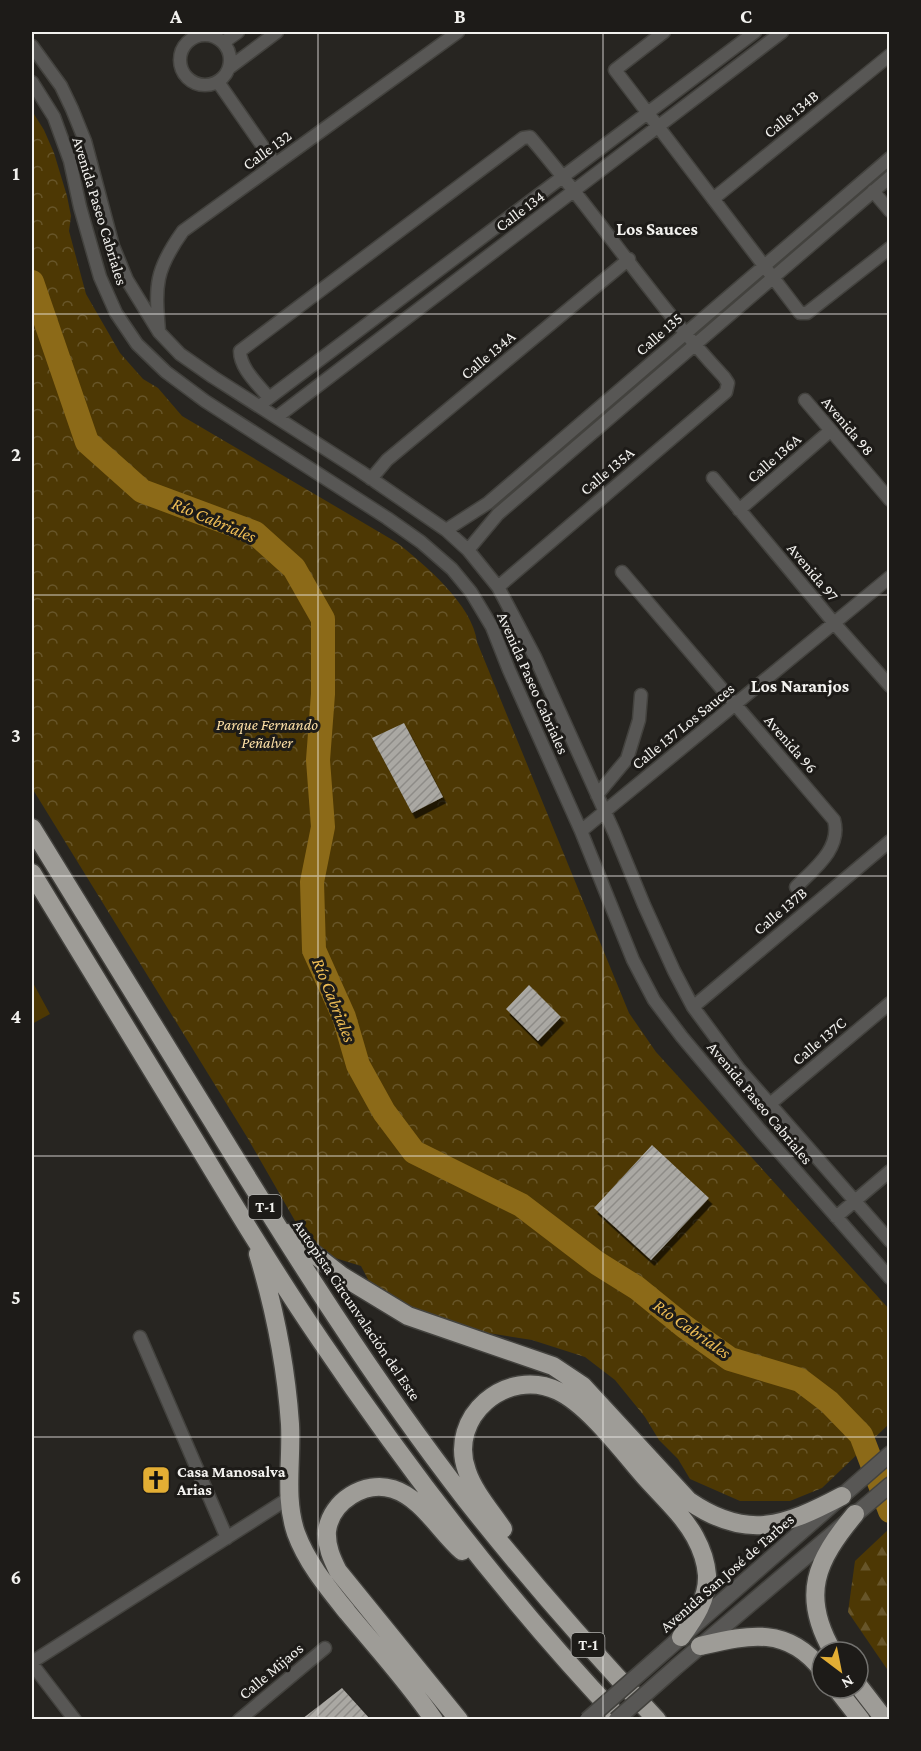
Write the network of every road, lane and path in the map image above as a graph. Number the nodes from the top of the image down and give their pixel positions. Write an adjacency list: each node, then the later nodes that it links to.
1 (179, 32): 8 (street)
2 (238, 32): 9 (street)
3 (277, 32): 12 (street)
4 (458, 32): 18 (street, Calle 132)
5 (664, 32): 15 (street)
6 (755, 32): 15 (street, Calle 134)
7 (782, 32): 16 (street, Calle 134)
8 (186, 42): 9 (street); 14 (street)
9 (224, 42): 12 (street)
10 (32, 46): 29 (street, Avenida Paseo Cabriales)
11 (890, 55): 23 (street, Calle 134B)
12 (229, 68): 14 (street)
13 (32, 82): 53 (street, Avenida Paseo Cabriales)
14 (218, 82): 18 (street)
15 (647, 112): 16 (street); 19 (street, Calle 134)
16 (657, 127): 21 (street, Calle 134); 23 (street)
17 (890, 158): 27 (street, Calle 135)
18 (275, 164): 29 (street, Calle 132)
19 (564, 176): 21 (street); 32 (street, Calle 134); 32 (street)
20 (890, 177): 22 (street, Calle 135)
21 (575, 190): 26 (street); 35 (street, Calle 134)
22 (873, 191): 24 (street); 28 (street, Calle 135)
23 (713, 199): 27 (street)
24 (890, 211)
25 (890, 248): 28 (street)
26 (628, 259): 30 (street); 38 (street, Calle 134A)
27 (764, 266): 28 (street); 30 (street, Calle 135)
28 (772, 276): 31 (street, Calle 135)
29 (159, 332): 34 (street, Avenida Paseo Cabriales)
30 (685, 334): 31 (street); 41 (street, Calle 135)
31 (694, 345): 42 (street, Calle 135); 45 (street, Calle 135A)
32 (269, 398): 34 (street, Calle 134)
33 (805, 400): 36 (street, Avenida 98)
34 (258, 406): 35 (street, Avenida Paseo Cabriales)
35 (277, 417): 38 (street, Avenida Paseo Cabriales)
36 (830, 431): 39 (street, Avenida 98); 40 (street, Calle 136A)
37 (713, 478): 40 (street, Avenida 97)
38 (371, 479): 41 (street, Avenida Paseo Cabriales)
39 (890, 500)
40 (739, 510): 46 (street, Avenida 97)
41 (446, 530): 42 (street, Avenida Paseo Cabriales)
42 (468, 550): 45 (street, Avenida Paseo Cabriales)
43 (622, 572): 49 (street, Avenida 96)
44 (890, 577): 46 (street, Calle 137 Los Sauces)
45 (498, 587): 50 (street, Avenida Paseo Cabriales)
46 (834, 623): 47 (street, Avenida 97); 49 (street, Calle 137 Los Sauces)
47 (890, 686)
48 (642, 695): 50 (street)
49 (735, 704): 51 (street, Calle 137 Los Sauces); 56 (street, Avenida 96)
50 (597, 795): 51 (street, Avenida Paseo Cabriales)
51 (604, 812): 53 (street, Calle 137 Los Sauces); 58 (street, Avenida Paseo Cabriales)
52 (32, 828): 63 (highway, Autopista Circunvalación del Este / T-1)
53 (581, 831): 62 (street, Avenida Paseo Cabriales)
54 (890, 841): 58 (street, Calle 137B)
55 (32, 873): 64 (highway, T-1)
56 (796, 887)
57 (890, 1003): 59 (street, Calle 137C)
58 (693, 1007): 59 (street, Avenida Paseo Cabriales)
59 (770, 1104): 61 (street, Avenida Paseo Cabriales)
60 (890, 1171): 61 (street)
61 (855, 1202): 62 (street); 65 (street, Avenida Paseo Cabriales)
62 (836, 1217): 66 (street, Avenida Paseo Cabriales)
63 (276, 1224): 70 (highway); 74 (highway, Autopista Circunvalación del Este / T-1)
64 (251, 1233): 71 (highway); 75 (highway, T-1)
65 (890, 1241)
66 (890, 1278)
67 (140, 1338): 73 (street)
68 (890, 1454): 70 (street, Avenida San José de Tarbes)
69 (890, 1485): 72 (street)
70 (842, 1496): 76 (street, Avenida San José de Tarbes)
71 (289, 1498): 73 (street); 86 (highway)
72 (855, 1514): 77 (highway); 78 (street)
73 (227, 1538): 81 (street)
74 (522, 1569): 76 (highway); 91 (highway, Autopista Circunvalación del Este / T-1)
75 (502, 1586): 87 (highway); 90 (highway, T-1)
76 (681, 1637): 88 (street, Avenida San José de Tarbes, bridge)
77 (826, 1640)
78 (699, 1646): 80 (highway); 89 (street, bridge)
79 (324, 1648): 85 (street, Calle Mijaos)
80 (810, 1656)
81 (32, 1663): 84 (street)
82 (846, 1700): 92 (highway)
83 (870, 1700): 93 (highway)
84 (73, 1719)
85 (239, 1719)
86 (434, 1719)
87 (459, 1719)
88 (587, 1719)
89 (616, 1719)
90 (621, 1719)
91 (657, 1719)
92 (861, 1719)
93 (885, 1719)

